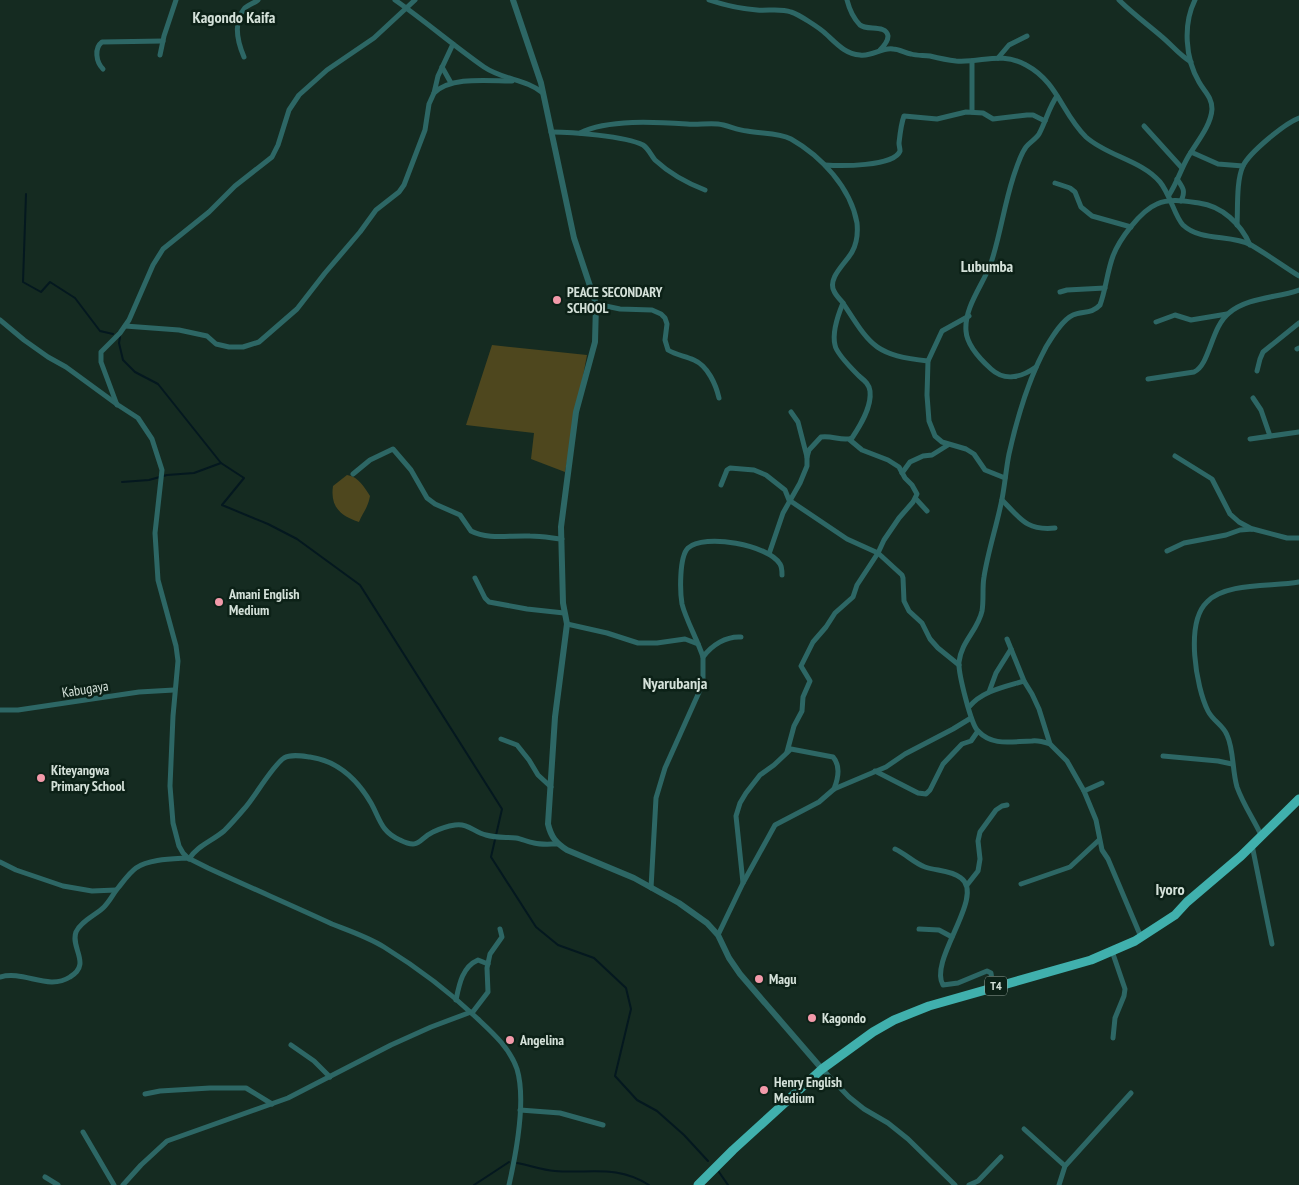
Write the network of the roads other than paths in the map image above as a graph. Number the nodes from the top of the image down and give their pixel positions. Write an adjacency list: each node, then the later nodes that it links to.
1 (176, 0): 14 (street)
2 (258, 0): 18 (street)
3 (397, 0): 12 (street)
4 (415, 0): 12 (street)
5 (514, 0): 27 (street)
6 (709, 0): 11 (street)
7 (735, 0): 11 (street)
8 (847, 0): 16 (street)
9 (1119, 0): 21 (street)
10 (1195, 0): 21 (street)
11 (732, 6): 16 (street)
12 (405, 8): 15 (street); 59 (street)
13 (1027, 36): 19 (street)
14 (163, 41): 17 (street); 23 (street)
15 (453, 44): 22 (street); 24 (street)
16 (877, 52): 20 (street)
17 (160, 54)
18 (244, 57)
19 (998, 58): 20 (street); 28 (street)
20 (972, 61): 29 (street)
21 (1191, 62): 35 (street)
22 (442, 67): 25 (street); 26 (street)
23 (103, 69)
24 (515, 81): 25 (street); 27 (street)
25 (451, 84): 26 (street)
26 (434, 93): 59 (street)
27 (543, 94): 33 (street)
28 (1057, 96): 31 (street); 42 (street)
29 (972, 112): 31 (street); 36 (street)
30 (1299, 118): 37 (street)
31 (1046, 120): 55 (street)
32 (1144, 126): 38 (street)
33 (551, 132): 34 (street); 53 (street)
34 (580, 133): 36 (street); 41 (street)
35 (1191, 152): 37 (street); 38 (street)
36 (825, 165): 52 (street)
37 (1243, 166): 45 (street)
38 (1182, 168): 39 (street)
39 (1177, 179): 42 (street); 44 (street)
40 (1055, 183): 46 (street)
41 (705, 190)
42 (1169, 194): 43 (street)
43 (1172, 200): 44 (street); 46 (street); 47 (street)
44 (1181, 201): 45 (street)
45 (1238, 225): 47 (street)
46 (1131, 228): 49 (street)
47 (1250, 245): 48 (street)
48 (1299, 276)
49 (1105, 288): 51 (street); 61 (street)
50 (1299, 290): 54 (street)
51 (1060, 292)
52 (843, 303): 60 (street); 71 (street)
53 (596, 304): 64 (street); 86 (street)
54 (1227, 314): 57 (street); 63 (street)
55 (969, 316): 60 (street); 61 (street)
56 (0, 320): 66 (street)
57 (1156, 322)
58 (1299, 323): 62 (street)
59 (125, 326): 66 (street)
60 (928, 361): 72 (street)
61 (1036, 367): 77 (street)
62 (1257, 371)
63 (1148, 379)
64 (719, 398)
65 (1253, 398): 69 (street)
66 (118, 405): 102 (street)
67 (791, 412): 74 (street)
68 (1299, 432): 69 (street)
69 (1270, 436): 70 (street)
70 (1250, 439)
71 (850, 440): 74 (street); 75 (street)
72 (948, 445): 75 (street); 77 (street)
73 (1175, 456): 84 (street)
74 (807, 457): 80 (street)
75 (902, 473): 79 (street)
76 (353, 474): 86 (street)
77 (1005, 478): 81 (street)
78 (721, 485): 80 (street)
79 (916, 499): 82 (street); 88 (street)
80 (790, 500): 88 (street); 89 (street)
81 (1002, 500): 83 (street); 100 (street)
82 (927, 511)
83 (1055, 528)
84 (1253, 529): 85 (street); 87 (street)
85 (1299, 538)
86 (562, 539): 93 (street)
87 (1167, 551)
88 (878, 553): 100 (street); 110 (street)
89 (769, 554): 90 (street); 97 (street)
90 (782, 575)
91 (475, 578): 93 (street)
92 (1299, 582): 112 (street)
93 (564, 613): 94 (street)
94 (567, 624): 97 (street); 115 (street)
95 (741, 637): 99 (street)
96 (1008, 639): 98 (street)
97 (698, 644): 99 (street)
98 (1011, 648): 101 (street); 103 (street)
99 (703, 657): 130 (street)
100 (959, 665): 104 (street)
101 (1024, 681): 103 (street); 109 (street)
102 (174, 690): 105 (street, Kabugaya); 125 (street)
103 (989, 692): 104 (street)
104 (969, 707): 106 (street)
105 (0, 710)
106 (971, 718): 107 (street); 113 (street)
107 (978, 731): 109 (street); 113 (street)
108 (500, 739): 115 (street)
109 (1050, 744): 117 (street)
110 (787, 752): 116 (street); 127 (street)
111 (1162, 756): 112 (street)
112 (1232, 764): 120 (street)
113 (875, 771): 116 (street)
114 (1102, 783): 117 (street)
115 (550, 787): 122 (street)
116 (834, 789): 127 (street)
117 (1084, 791): 121 (street)
118 (1299, 799): 120 (highway, T4)
119 (1007, 806): 129 (street)
120 (1262, 835): 123 (highway, T4)
121 (1099, 840): 128 (street); 136 (street)
122 (557, 844): 125 (street); 130 (street)
123 (1252, 845): 136 (highway, T4); 137 (street)
124 (895, 849): 129 (street)
125 (188, 859): 131 (street); 142 (street)
126 (0, 862): 131 (street)
127 (743, 883): 134 (street)
128 (1021, 884)
129 (967, 885): 135 (street)
130 (651, 888): 134 (street)
131 (116, 890): 140 (street)
132 (500, 929): 139 (street)
133 (920, 929): 135 (street)
134 (718, 935): 146 (street)
135 (952, 937): 141 (street)
136 (1141, 937): 138 (highway, T4)
137 (1272, 944)
138 (1112, 951): 141 (highway, T4); 144 (street)
139 (488, 964): 142 (street); 143 (street)
140 (0, 977)
141 (993, 987): 146 (highway, T4)
142 (456, 1000): 143 (street)
143 (471, 1012): 147 (street); 151 (street)
144 (1113, 1038)
145 (291, 1045): 147 (street)
146 (822, 1069): 162 (highway, T4); 163 (street)
147 (330, 1077): 150 (street)
148 (1131, 1093): 156 (street)
149 (144, 1094): 150 (street)
150 (272, 1104): 160 (street)
151 (520, 1110): 152 (street); 161 (street)
152 (603, 1125)
153 (1024, 1129): 156 (street)
154 (83, 1132): 159 (street)
155 (1001, 1157): 164 (street)
156 (1065, 1166): 165 (street)
157 (45, 1177): 158 (street)
158 (58, 1185)
159 (114, 1185)
160 (123, 1185)
161 (509, 1185)
162 (698, 1185)
163 (954, 1185)
164 (969, 1185)
165 (1059, 1185)

